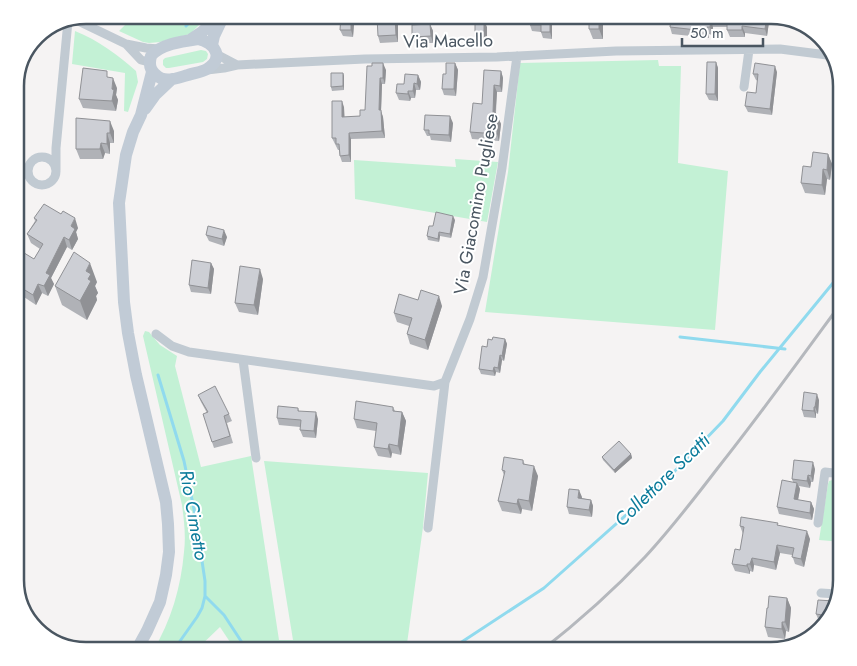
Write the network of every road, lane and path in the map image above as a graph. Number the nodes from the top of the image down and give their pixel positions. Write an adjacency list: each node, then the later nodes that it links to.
1 (84, 24): 6 (street)
2 (212, 24): 5 (main road)
3 (219, 24): 8 (main road)
4 (68, 27): 18 (street)
5 (189, 40): 7 (main road); 8 (main road)
6 (126, 44): 7 (street); 13 (street)
7 (159, 49): 13 (main road)
8 (214, 50): 12 (street); 14 (main road)
9 (749, 50): 10 (street, Via Macello); 11 (street, Via Macello); 16 (street)
10 (825, 55)
11 (517, 56): 12 (street, Via Macello); 23 (street, Via Giacomino Pugliese)
12 (237, 65): 14 (street, Via Macello)
13 (151, 67): 15 (main road); 17 (main road)
14 (206, 70): 15 (main road)
15 (172, 79): 17 (main road)
16 (744, 87)
17 (141, 115): 30 (main road)
18 (56, 148): 19 (street); 20 (street)
19 (48, 158): 20 (street); 20 (street)
20 (56, 170)
21 (156, 334): 22 (street)
22 (243, 360): 23 (street); 24 (street)
23 (445, 382): 27 (street, Via Giacomino Pugliese)
24 (256, 458)
25 (833, 473): 26 (street)
26 (818, 523)
27 (428, 528)
28 (821, 593): 29 (street)
29 (832, 594)
30 (141, 642)

